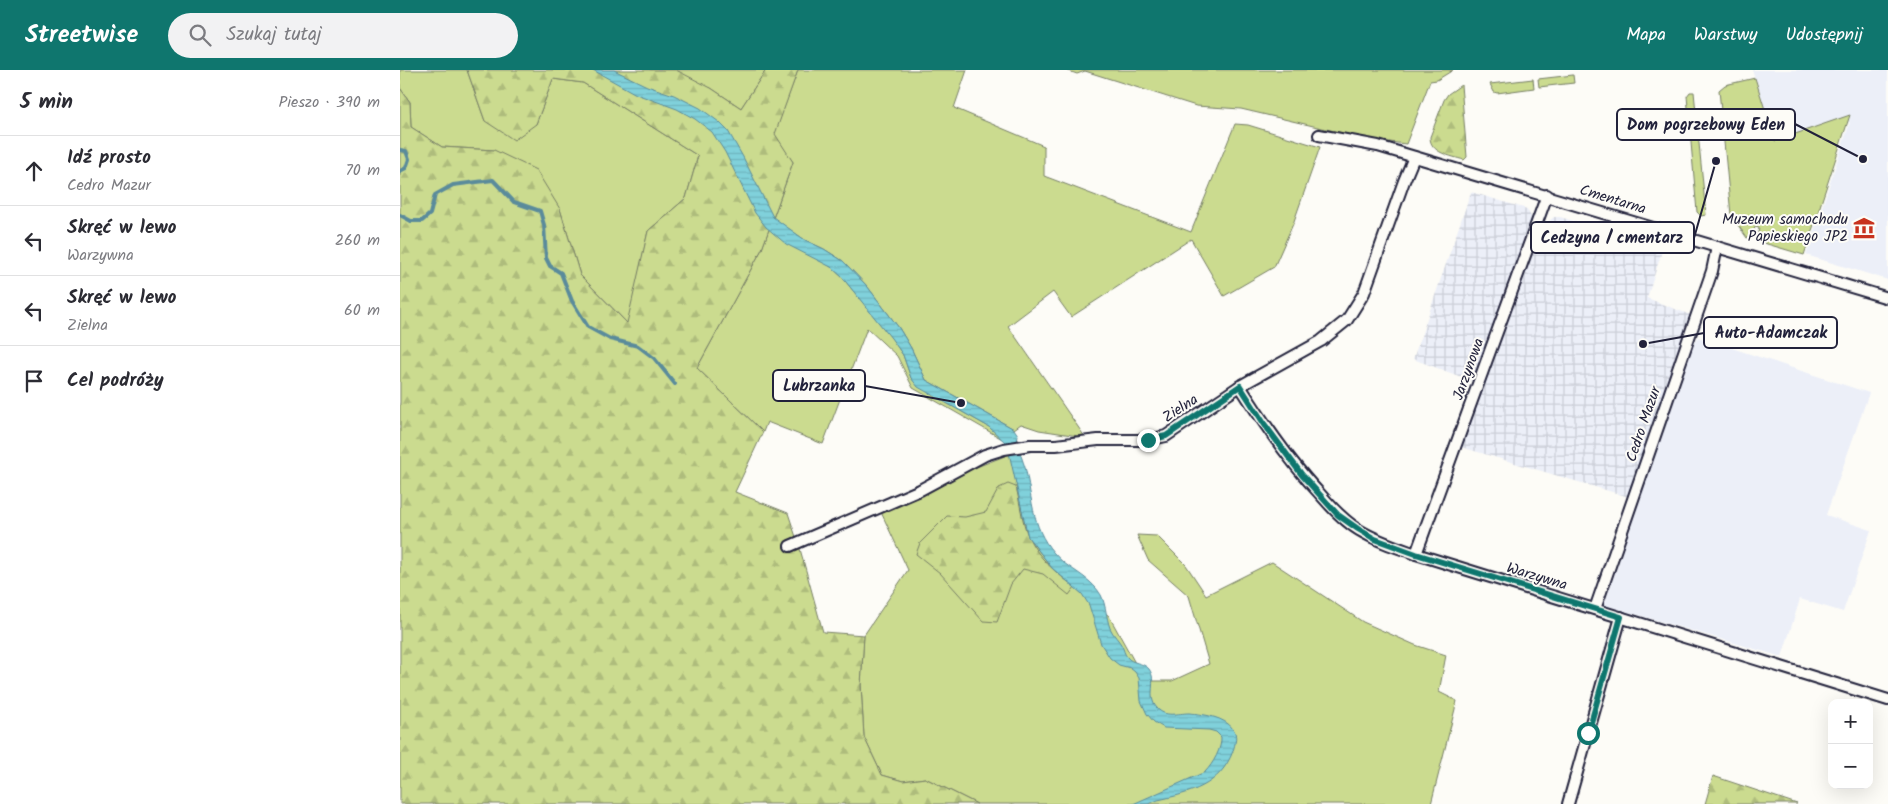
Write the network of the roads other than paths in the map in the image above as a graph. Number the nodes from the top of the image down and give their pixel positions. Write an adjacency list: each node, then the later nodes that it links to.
1 (1319, 135): 2 (street, Cmentarna)
2 (1414, 157): 3 (street, Cmentarna); 6 (street, Zielna)
3 (1547, 195): 4 (street, Cmentarna); 8 (street, Jarzynowa)
4 (1717, 247): 5 (street, Cmentarna); 9 (street, Cedro Mazur)
5 (1888, 298)
6 (1240, 386): 7 (street, Zielna); 8 (street, Warzywna)
7 (790, 546)
8 (1416, 554): 9 (street, Warzywna)
9 (1595, 609): 10 (street, Warzywna)
10 (1621, 617): 11 (street, Warzywna); 12 (street)
11 (1888, 700)
12 (1568, 804)

